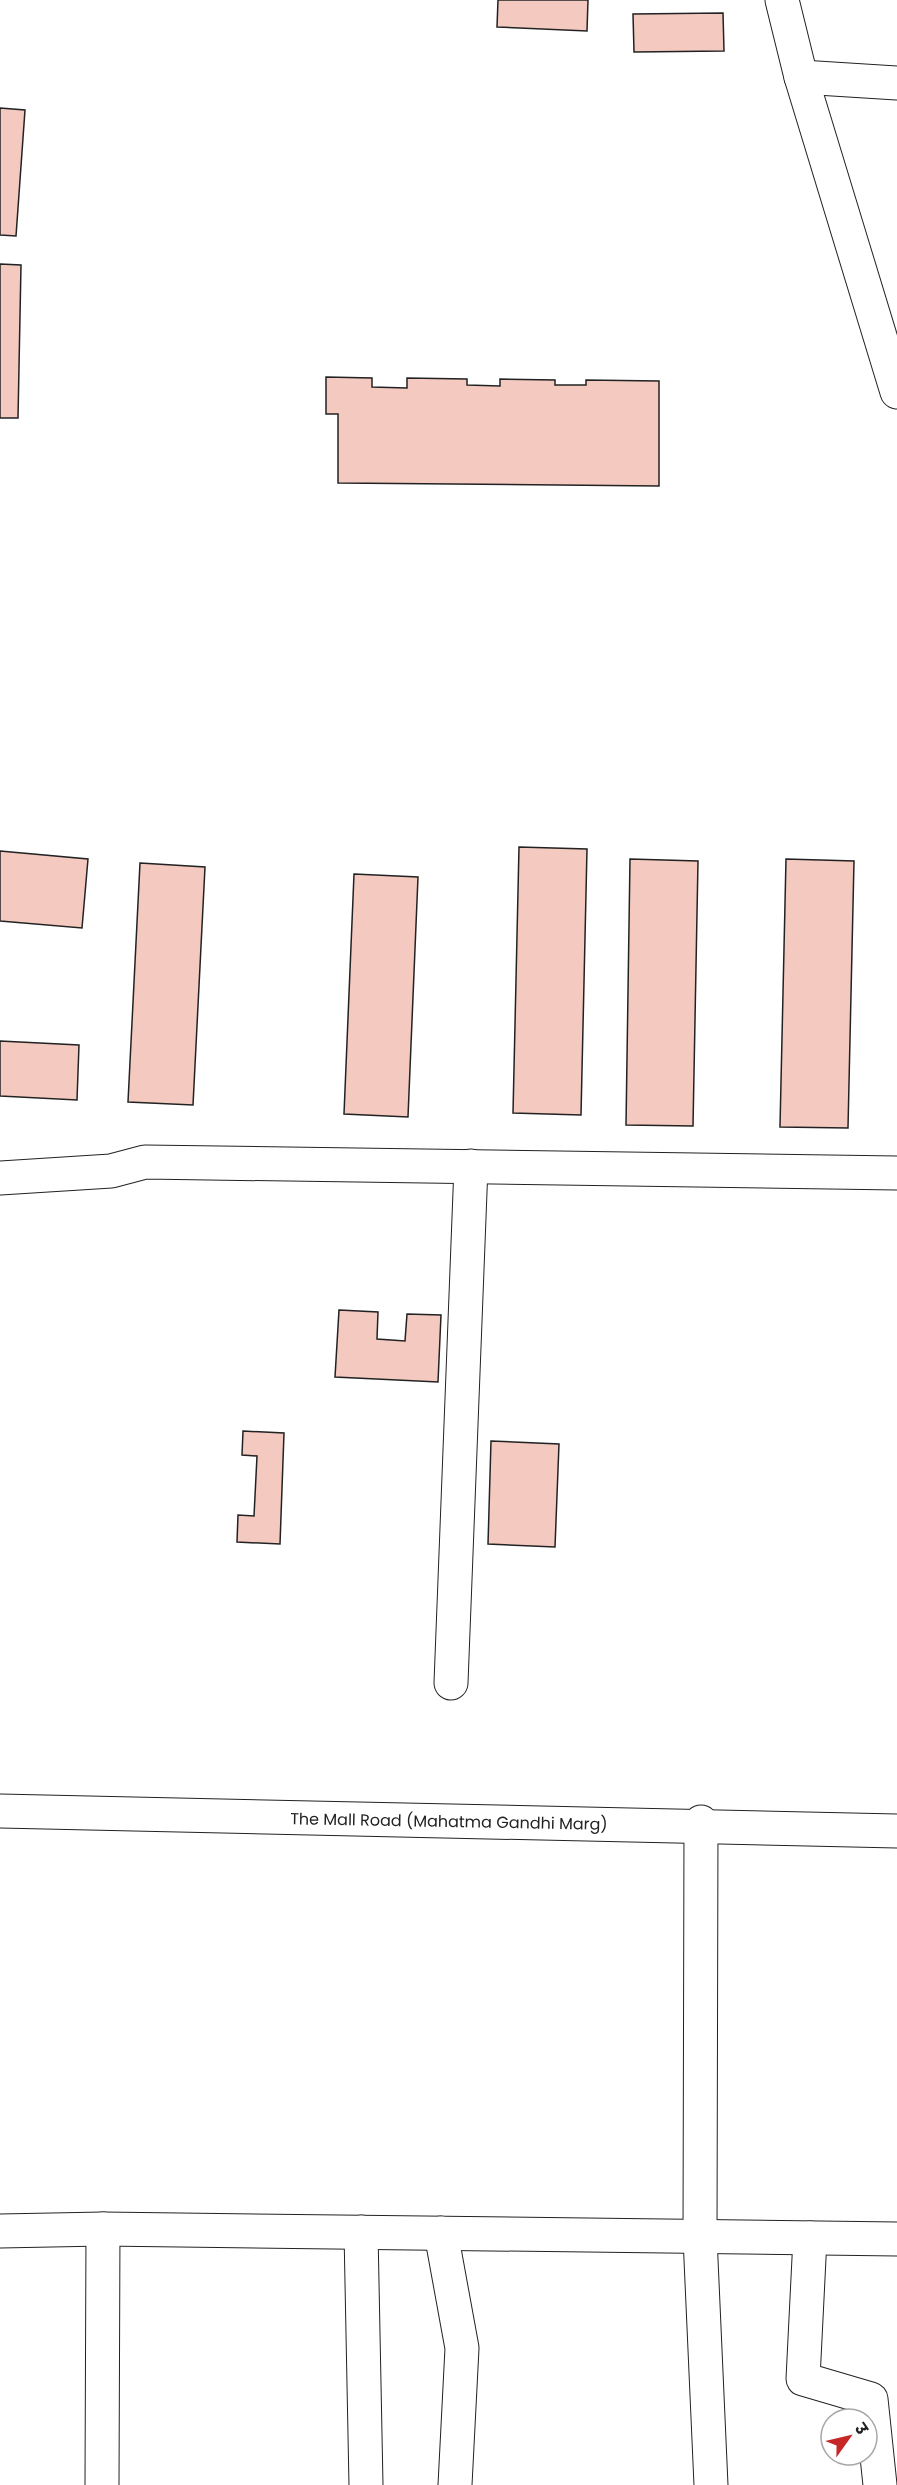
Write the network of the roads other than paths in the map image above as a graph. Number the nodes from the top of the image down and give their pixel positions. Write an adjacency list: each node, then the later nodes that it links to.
1 (782, 0): 2 (street)
2 (801, 77): 3 (street); 4 (street)
3 (897, 83)
4 (897, 392)
5 (471, 1166): 6 (street); 7 (street); 8 (street)
6 (897, 1173)
7 (0, 1178)
8 (451, 1683)
9 (0, 1811): 10 (street, The Mall Road (Mahatma Gandhi Marg))
10 (701, 1824): 11 (street, The Mall Road (Mahatma Gandhi Marg)); 16 (street)
11 (897, 1831)
12 (103, 2229): 13 (street); 14 (street); 19 (street)
13 (0, 2231)
14 (361, 2232): 15 (street); 20 (street)
15 (441, 2233): 16 (street); 21 (street)
16 (700, 2237): 17 (street); 22 (street)
17 (810, 2238): 18 (street); 23 (street)
18 (897, 2239)
19 (102, 2485)
20 (366, 2485)
21 (455, 2485)
22 (711, 2485)
23 (880, 2485)

